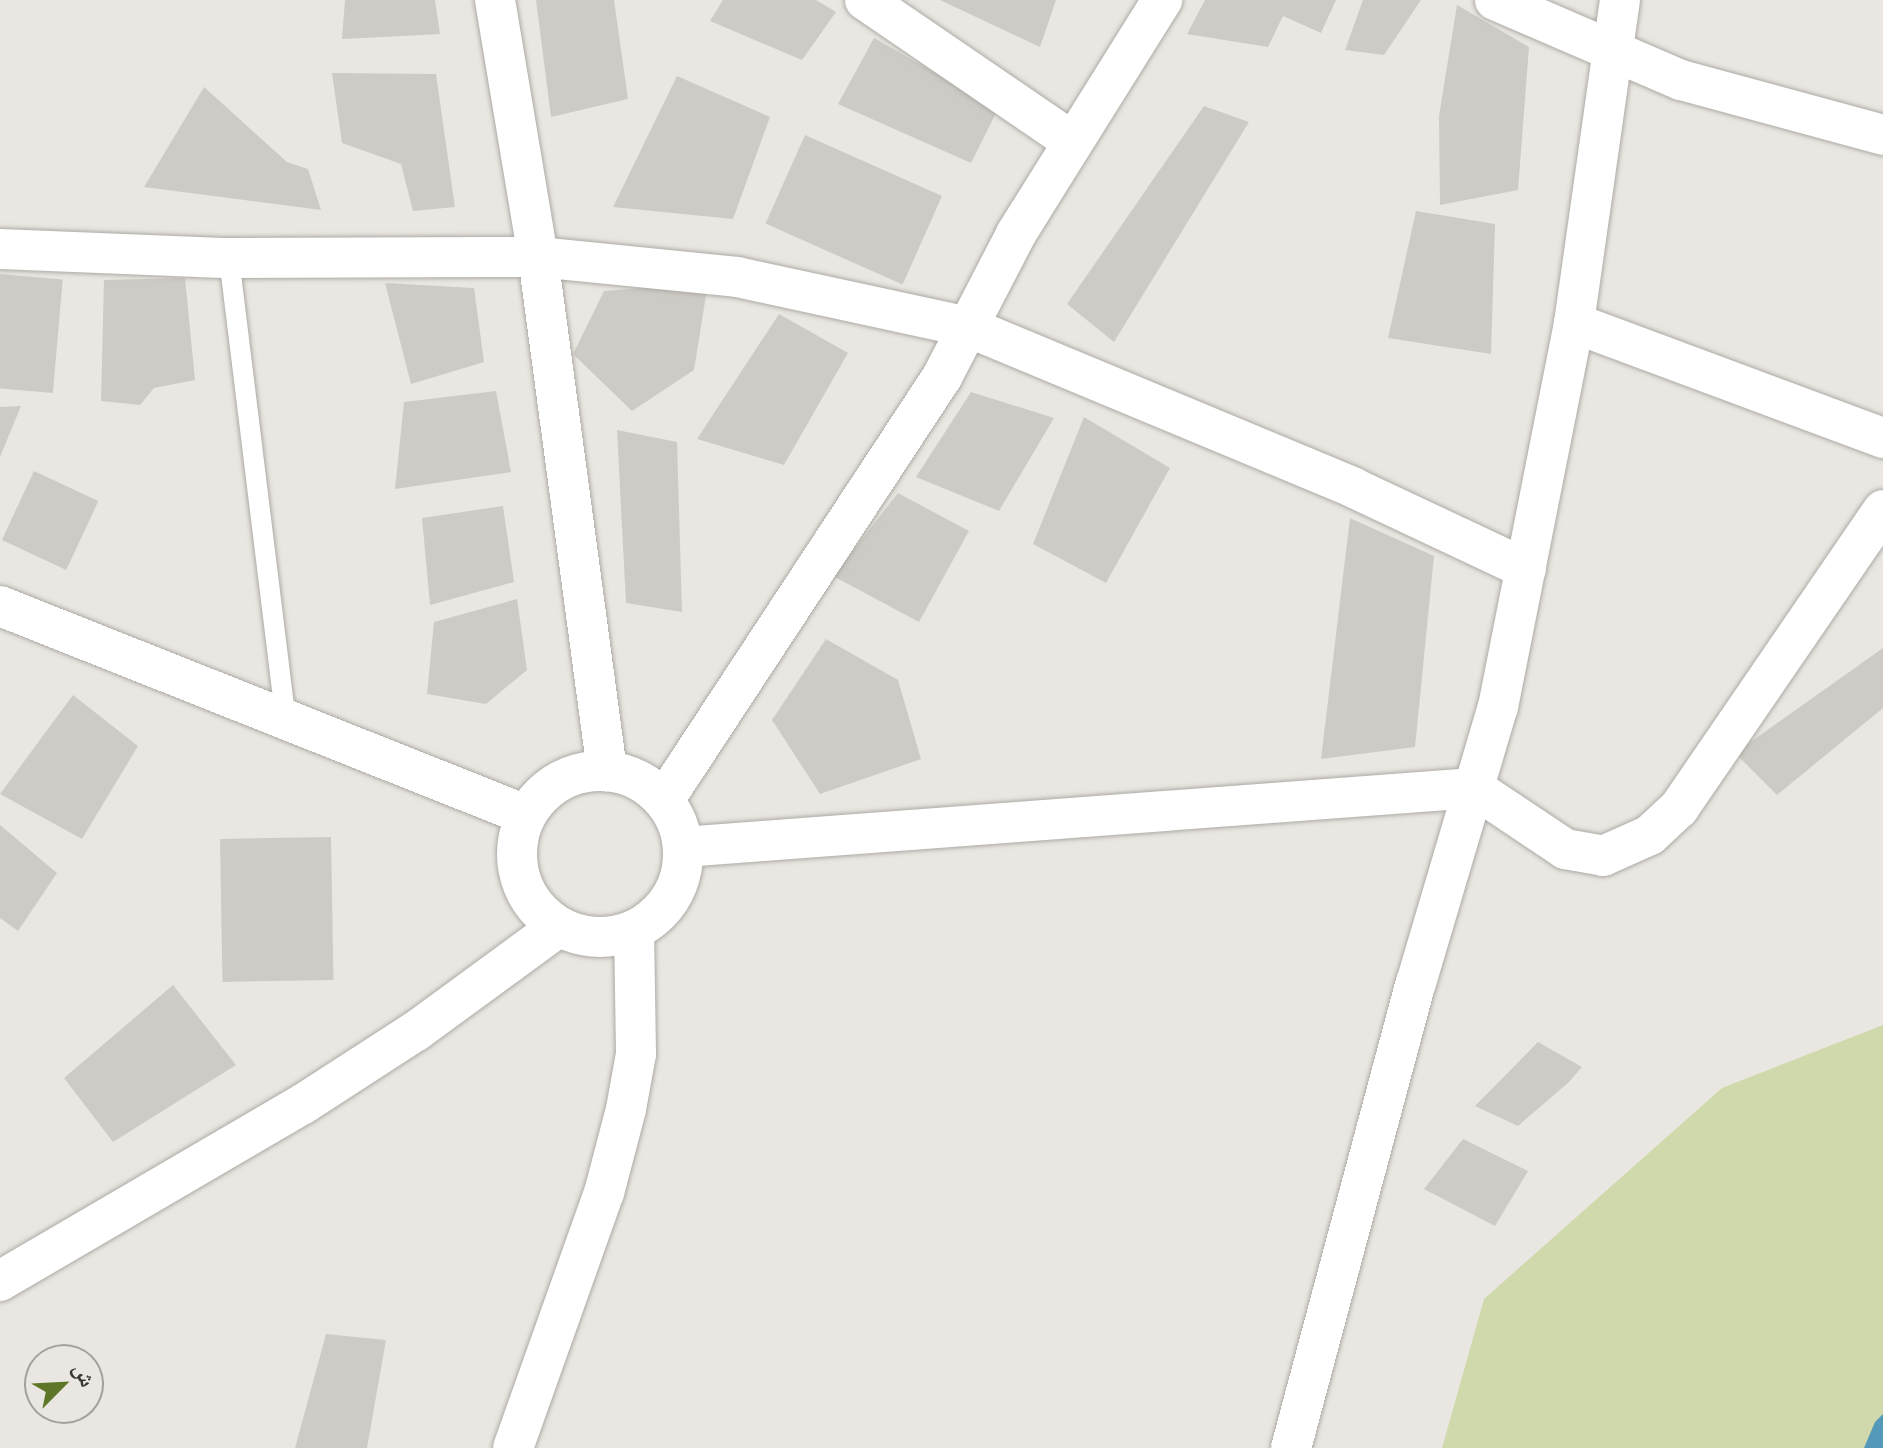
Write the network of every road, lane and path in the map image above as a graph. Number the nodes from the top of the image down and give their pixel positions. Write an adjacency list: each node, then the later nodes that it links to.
1 (495, 0): 10 (street)
2 (865, 0): 8 (street)
3 (1162, 0): 8 (street)
4 (1495, 0): 6 (street)
5 (1620, 0): 6 (street)
6 (1614, 54): 7 (street); 12 (street)
7 (1883, 135)
8 (1072, 141): 13 (street)
9 (0, 249): 11 (street)
10 (538, 257): 11 (street); 13 (street); 19 (street)
11 (229, 258): 18 (lane)
12 (1574, 323): 14 (street); 16 (street)
13 (968, 327): 16 (street); 21 (street)
14 (1883, 438)
15 (1883, 510): 20 (street)
16 (1526, 569): 20 (street)
17 (0, 606): 18 (street)
18 (286, 719): 22 (street)
19 (607, 771): 21 (street); 22 (street)
20 (1474, 788): 23 (street); 28 (street)
21 (664, 800): 23 (street)
22 (526, 815): 24 (street)
23 (683, 847): 25 (street)
24 (558, 927): 25 (street); 26 (street)
25 (634, 930): 27 (street)
26 (0, 1281)
27 (513, 1448)
28 (1291, 1448)

